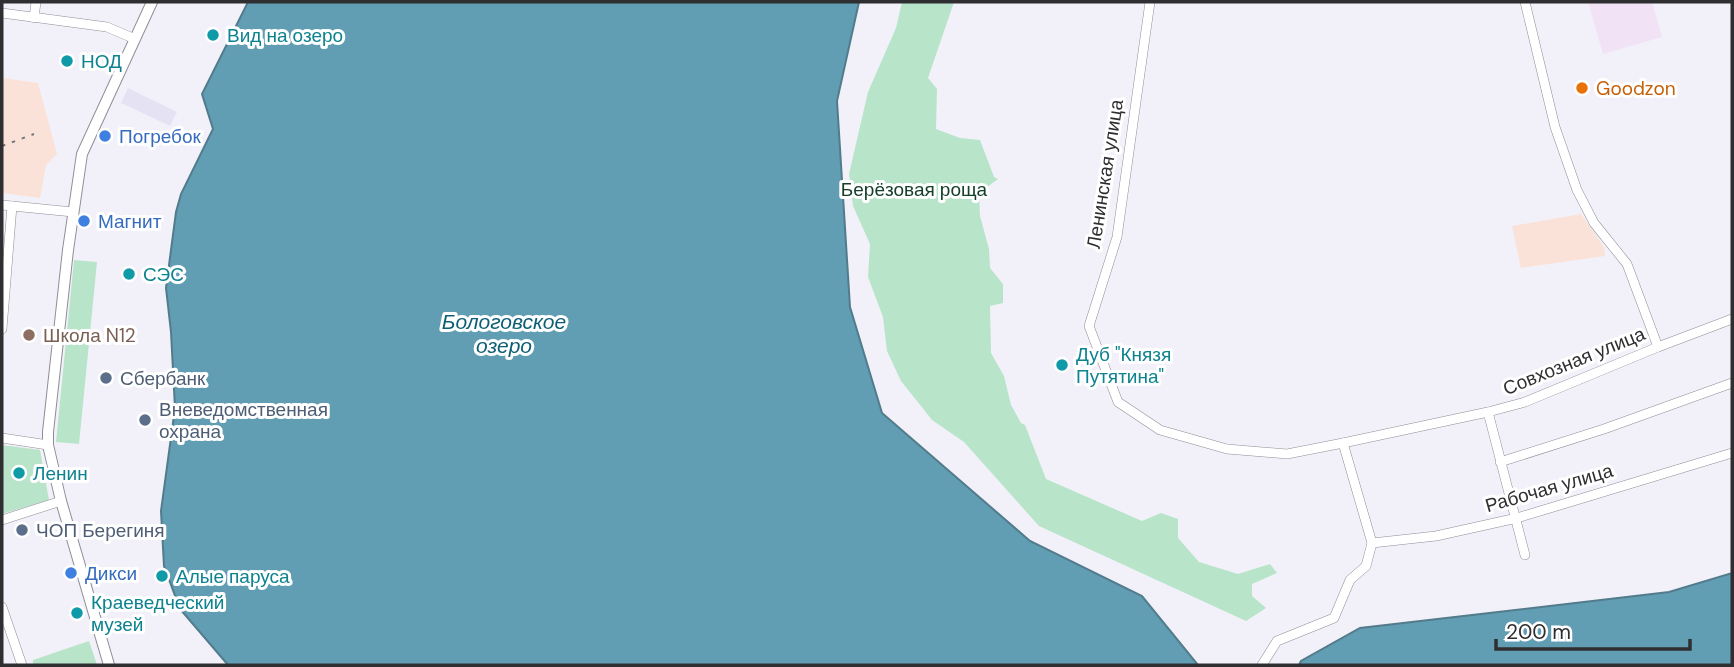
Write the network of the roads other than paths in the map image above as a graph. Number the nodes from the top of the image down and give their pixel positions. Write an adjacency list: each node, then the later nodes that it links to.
1 (36, 2): 6 (street)
2 (152, 2): 7 (main road)
3 (1150, 2): 16 (street, Ленинская улица)
4 (1525, 2): 12 (street)
5 (2, 13): 6 (street)
6 (34, 18): 7 (street)
7 (135, 38): 9 (main road)
8 (7, 206): 9 (street); 11 (street)
9 (73, 212): 17 (main road)
10 (1732, 319): 12 (street, Совхозная улица)
11 (2, 329)
12 (1658, 346): 14 (street, Совхозная улица)
13 (1732, 383): 19 (street)
14 (1488, 412): 16 (street, Совхозная улица); 19 (street)
15 (2, 438): 17 (street)
16 (1343, 443): 23 (street)
17 (48, 445): 20 (main road)
18 (1732, 453): 21 (street, Рабочая улица)
19 (1500, 462): 21 (street)
20 (61, 501): 22 (street); 27 (main road)
21 (1517, 518): 23 (street, Рабочая улица); 24 (street)
22 (2, 520)
23 (1372, 543): 28 (street)
24 (1525, 555)
25 (2, 611): 26 (street)
26 (21, 660)
27 (109, 665)
28 (1262, 665)

